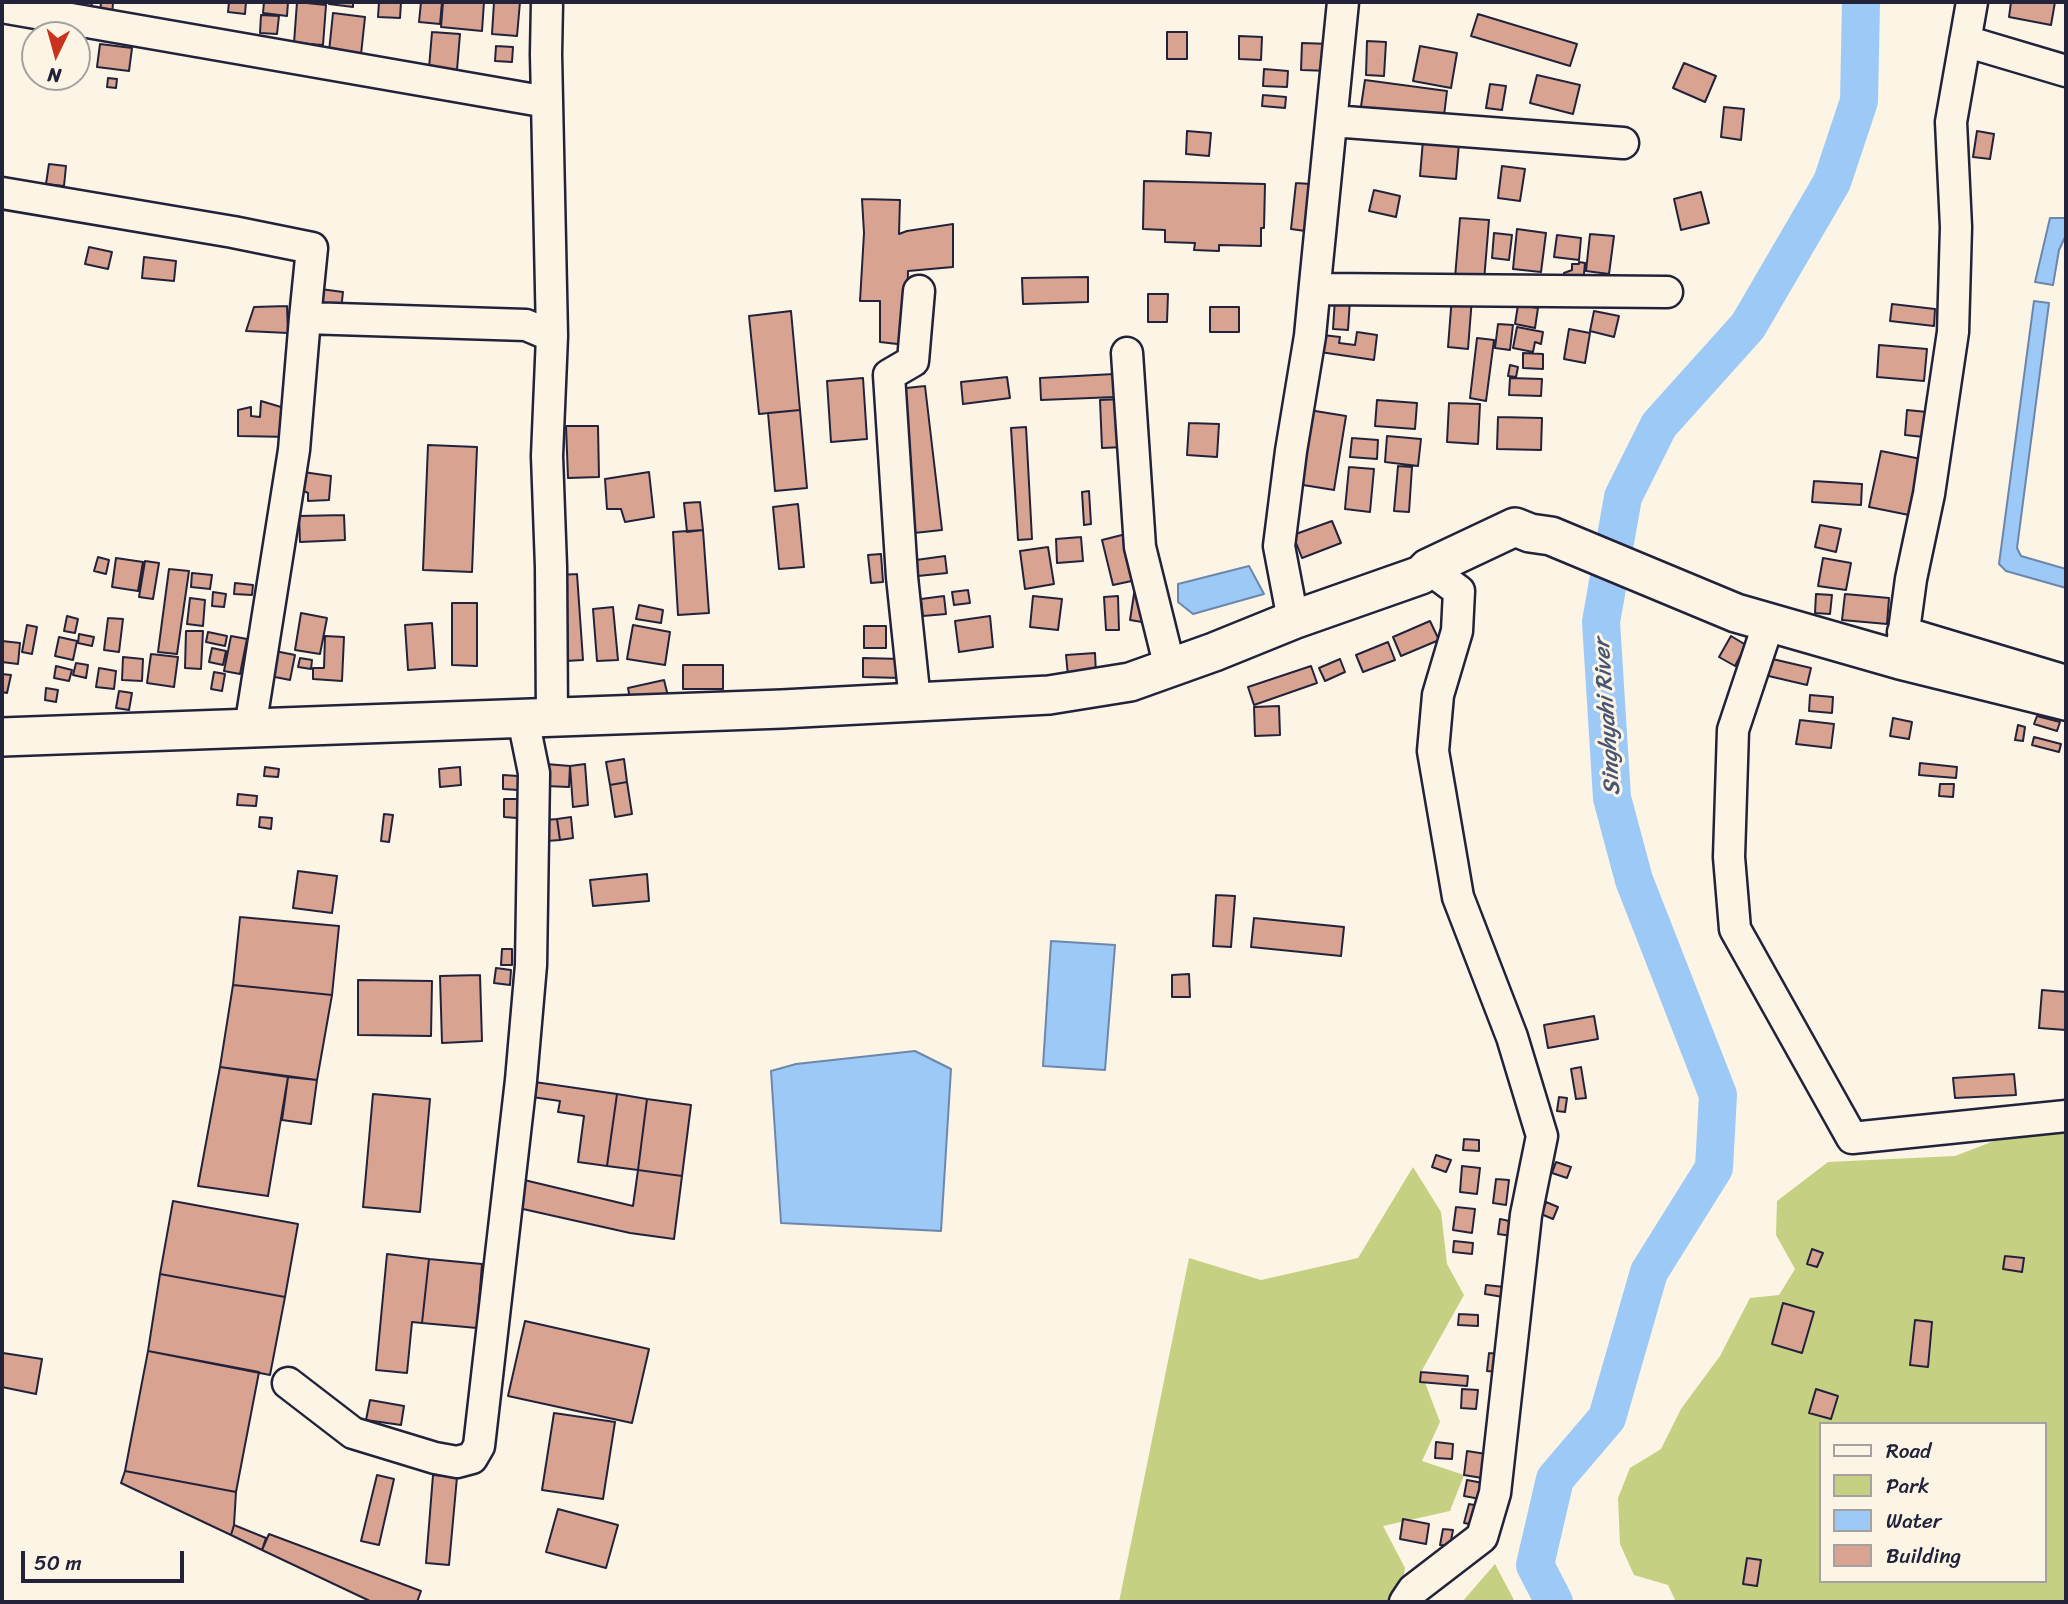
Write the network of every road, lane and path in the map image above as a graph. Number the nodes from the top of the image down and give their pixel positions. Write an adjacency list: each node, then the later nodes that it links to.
1 (547, 2): 7 (street)
2 (1343, 2): 8 (street)
3 (1972, 2): 5 (street)
4 (2, 7): 7 (street)
5 (1965, 41): 6 (street); 20 (street)
6 (2066, 71)
7 (547, 102): 15 (street)
8 (1332, 121): 9 (street); 11 (street)
9 (1623, 143)
10 (2, 193): 14 (street)
11 (1315, 284): 13 (street); 19 (street)
12 (919, 291): 23 (street)
13 (1667, 292)
14 (305, 318): 15 (street); 26 (street)
15 (552, 336): 25 (street)
16 (1127, 354): 21 (street)
17 (1429, 568): 18 (main road); 19 (main road); 30 (street)
18 (1752, 618): 20 (main road); 28 (street)
19 (1293, 620): 21 (main road)
20 (1902, 646): 22 (street); 24 (main road)
21 (1170, 667): 23 (main road)
22 (2066, 681)
23 (915, 701): 25 (main road)
24 (2066, 701)
25 (537, 718): 26 (main road); 29 (street)
26 (250, 729): 27 (main road)
27 (2, 737)
28 (2066, 1115)
29 (288, 1383)
30 (1405, 1602)

